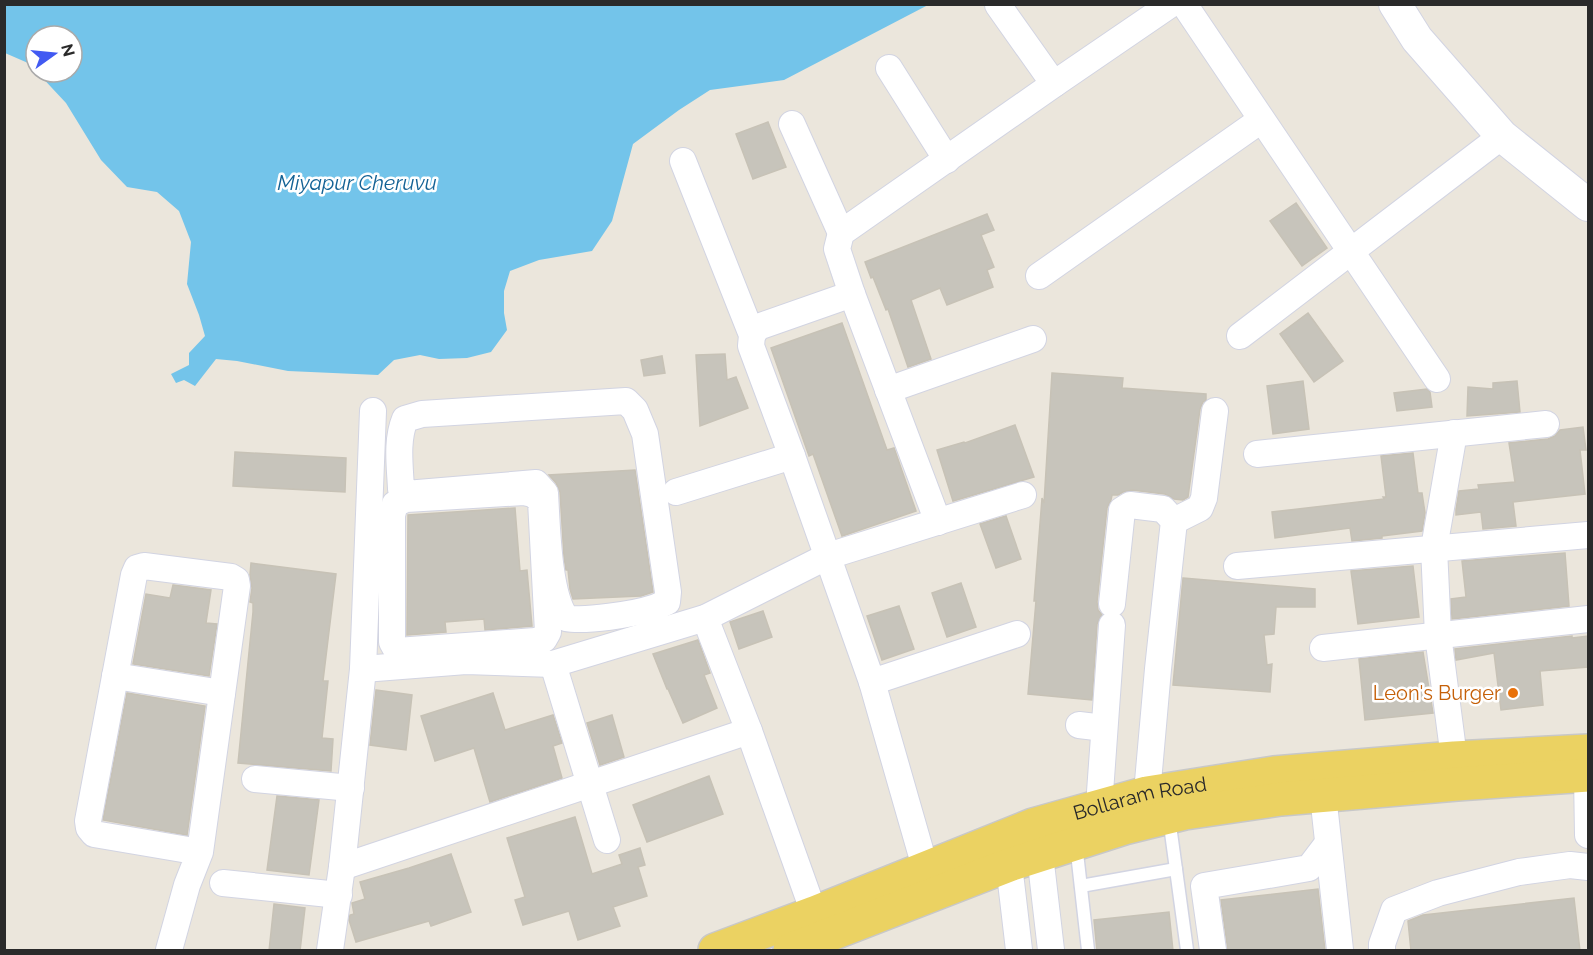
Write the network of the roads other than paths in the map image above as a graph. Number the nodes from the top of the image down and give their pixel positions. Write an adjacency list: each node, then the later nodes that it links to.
1 (1171, 4): 6 (street)
2 (1184, 4): 7 (street)
3 (1395, 4): 9 (street)
4 (998, 5): 6 (street)
5 (889, 69): 10 (street)
6 (1054, 84): 10 (street)
7 (1261, 120): 14 (street); 15 (street)
8 (792, 124): 13 (street)
9 (1502, 136): 12 (street); 14 (street)
10 (947, 160): 13 (street)
11 (683, 161): 17 (street)
12 (1588, 205)
13 (841, 233): 16 (street)
14 (1351, 250): 18 (street); 20 (street)
15 (1039, 276)
16 (852, 294): 17 (street); 21 (street)
17 (752, 335): 27 (street)
18 (1239, 336)
19 (1033, 339): 21 (street)
20 (1437, 379)
21 (888, 390): 31 (street)
22 (373, 411): 47 (street)
23 (1215, 411): 30 (street)
24 (1546, 424): 25 (street)
25 (1454, 433): 26 (street); 33 (street)
26 (1257, 454)
27 (792, 456): 28 (street); 34 (street)
28 (676, 492)
29 (1023, 495): 31 (street)
30 (1174, 521): 57 (street); 59 (street)
31 (938, 522): 34 (street)
32 (1588, 535): 33 (street)
33 (1434, 548): 35 (street); 42 (street)
34 (828, 556): 38 (street); 49 (street)
35 (1237, 566)
36 (667, 602): 37 (street); 37 (street); 40 (street)
37 (610, 617): 44 (street)
38 (705, 618): 40 (street); 51 (street)
39 (1588, 619): 42 (street)
40 (675, 627): 44 (street)
41 (1017, 634): 49 (street)
42 (1438, 635): 45 (street); 52 (street)
43 (465, 645): 43 (street); 46 (street); 47 (street)
44 (615, 645): 46 (street)
45 (1323, 648)
46 (553, 664): 55 (street)
47 (363, 669): 56 (street)
48 (115, 675): 50 (street); 50 (street); 65 (street)
49 (872, 682): 69 (street)
50 (222, 693): 65 (street)
51 (749, 731): 55 (street); 75 (street)
52 (1454, 758): 53 (main road, Bollaram Road); 57 (main road, Bollaram Road)
53 (1588, 767): 58 (main road, Bollaram Road); 61 (street)
54 (255, 779): 56 (street)
55 (591, 784): 62 (street); 68 (street)
56 (351, 788): 68 (street)
57 (1147, 792): 59 (main road, Bollaram Road)
58 (1323, 795): 60 (main road, Bollaram Road); 64 (street)
59 (1099, 806): 69 (main road, Bollaram Road)
60 (1169, 816): 63 (main road, Bollaram Road); 71 (lane)
61 (1588, 834)
62 (608, 840)
63 (1076, 843): 66 (main road, Bollaram Road); 73 (lane)
64 (1328, 843): 84 (street); 85 (street)
65 (200, 852): 76 (street)
66 (1040, 855): 67 (main road, Bollaram Road); 81 (street)
67 (1009, 865): 79 (main road, Bollaram Road); 80 (street)
68 (342, 867): 74 (street)
69 (926, 867): 75 (main road, Bollaram Road)
70 (1588, 867): 86 (street)
71 (1176, 869): 73 (lane); 83 (lane)
72 (223, 883): 74 (street)
73 (1081, 886): 82 (lane)
74 (339, 895): 77 (street)
75 (814, 913): 78 (main road, Bollaram Road)
76 (169, 951)
77 (330, 951)
78 (716, 951)
79 (790, 951)
80 (1018, 951)
81 (1051, 951)
82 (1088, 951)
83 (1188, 951)
84 (1213, 951)
85 (1340, 951)
86 (1382, 951)

